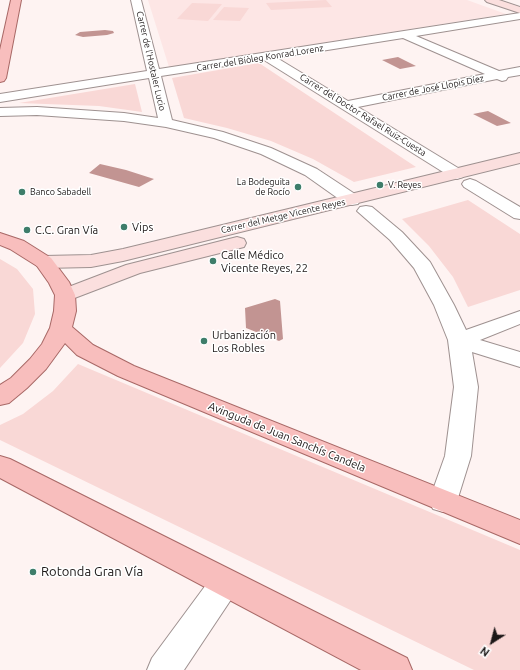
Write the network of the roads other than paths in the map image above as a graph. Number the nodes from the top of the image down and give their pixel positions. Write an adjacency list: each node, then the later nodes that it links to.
1 (16, 0): 11 (main road)
2 (136, 0): 9 (street, Carrer de l'Hostaler Lucio)
3 (490, 0): 4 (street)
4 (520, 10)
5 (520, 16): 6 (street, Carrer del Biòleg Konrad Lorenz)
6 (406, 35): 7 (street, Carrer del Biòleg Konrad Lorenz); 10 (street)
7 (268, 57): 9 (street, Carrer del Biòleg Konrad Lorenz); 14 (street, Carrer del Doctor Rafael Ruiz-Cuesta)
8 (520, 71): 10 (street, Carrer de José Llopis Díez)
9 (155, 75): 13 (street, Carrer del Biòleg Konrad Lorenz); 16 (street, Carrer de l'Hostaler Lucio)
10 (499, 75): 12 (street); 14 (street, Carrer de José Llopis Díez)
11 (0, 78)
12 (520, 85)
13 (0, 98)
14 (346, 105): 19 (street, Carrer del Doctor Rafael Ruiz-Cuesta)
15 (0, 112): 16 (street)
16 (166, 123): 20 (street)
17 (520, 158): 19 (street, Carrer del Metge Vicente Reyes)
18 (520, 172): 19 (street, Carrer del Metge Vicente Reyes)
19 (464, 179): 20 (street, Carrer del Metge Vicente Reyes); 21 (street, Carrer del Doctor Rafael Ruiz-Cuesta)
20 (359, 205): 23 (street, Carrer del Metge Vicente Reyes); 24 (street, Carrer del Metge Vicente Reyes); 27 (street)
21 (520, 214)
22 (0, 239): 23 (main road)
23 (44, 262): 24 (main road)
24 (64, 295): 26 (main road)
25 (520, 317): 27 (street)
26 (61, 328): 29 (main road); 31 (main road, Avinguda de Juan Sanchís Candela)
27 (459, 340): 28 (street); 31 (street)
28 (520, 360)
29 (0, 397)
30 (0, 466): 33 (main road)
31 (443, 501): 32 (main road, Avinguda de Juan Sanchís Candela)
32 (520, 532)
33 (224, 583): 34 (street); 35 (main road)
34 (164, 670)
35 (395, 670)

